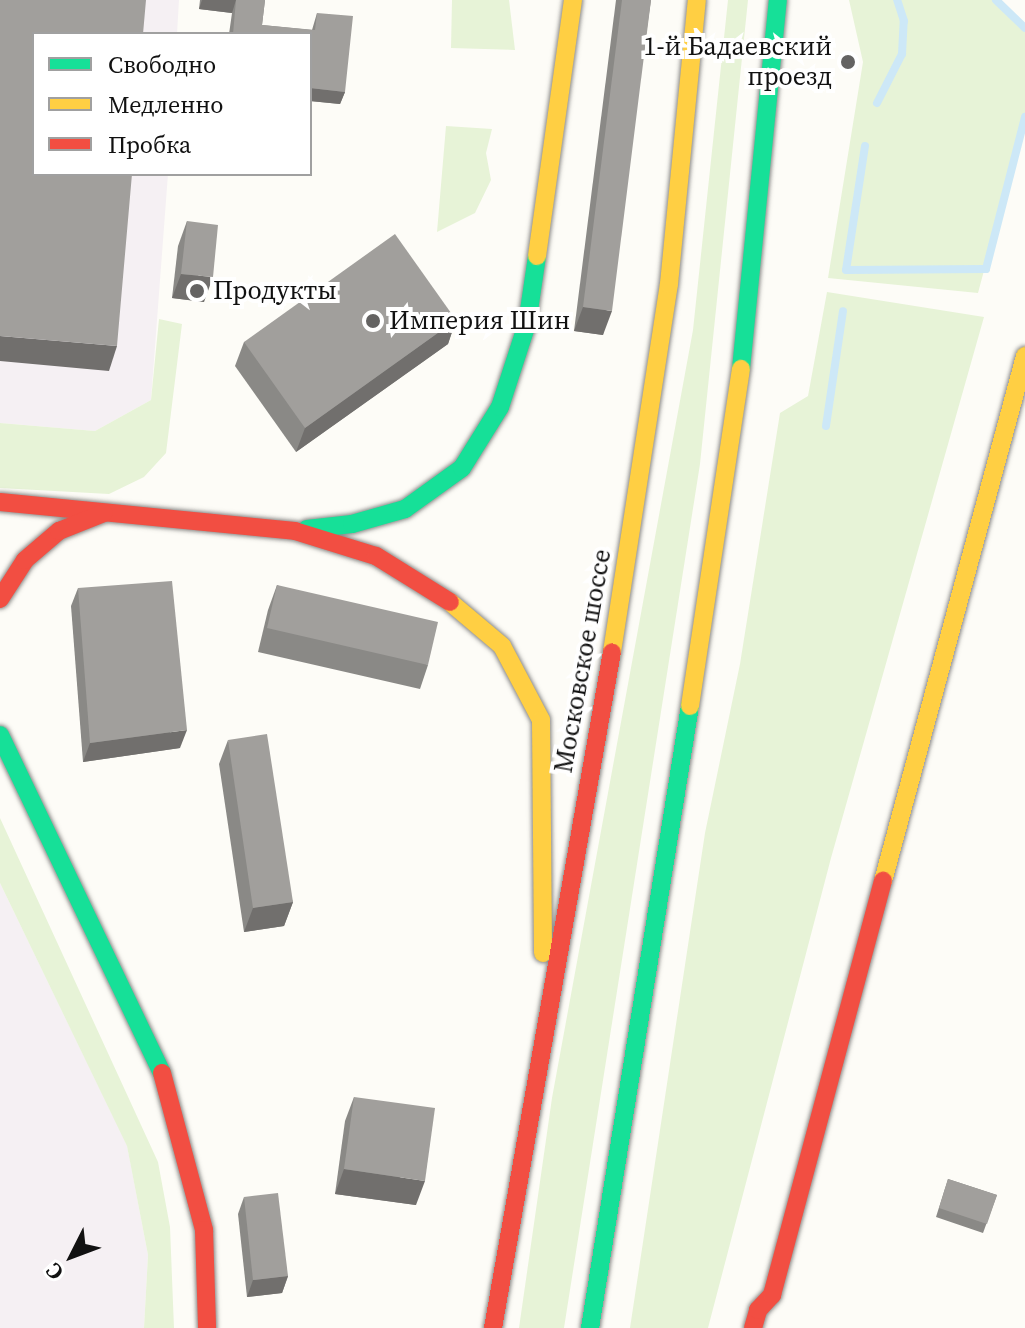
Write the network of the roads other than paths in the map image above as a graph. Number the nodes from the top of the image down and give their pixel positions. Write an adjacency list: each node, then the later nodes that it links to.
1 (573, 0): 7 (main road)
2 (697, 0): 10 (main road, Московское шоссе)
3 (778, 0): 15 (main road)
4 (1025, 356): 11 (main road)
5 (0, 502): 6 (main road)
6 (109, 510): 7 (main road); 8 (main road)
7 (295, 531): 10 (main road)
8 (0, 599)
9 (0, 735): 13 (main road)
10 (543, 1025): 14 (main road, Московское шоссе)
11 (772, 1295): 12 (main road); 16 (main road)
12 (778, 1316)
13 (207, 1328)
14 (493, 1328)
15 (590, 1328)
16 (753, 1328)

